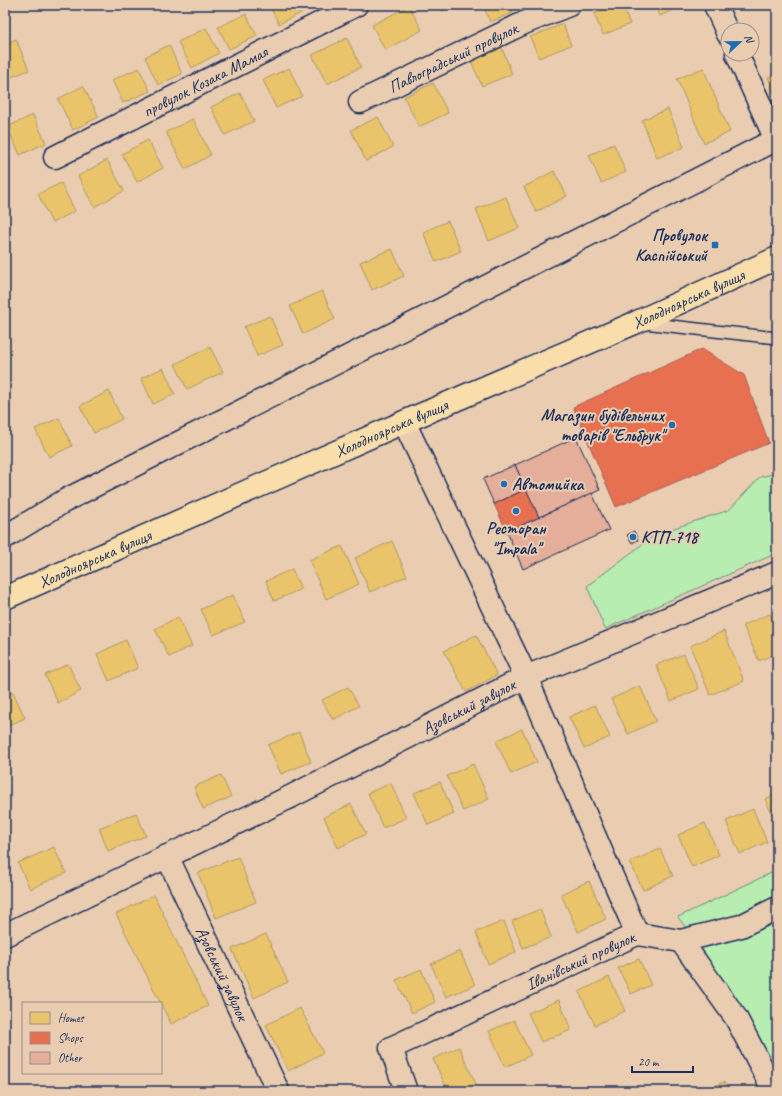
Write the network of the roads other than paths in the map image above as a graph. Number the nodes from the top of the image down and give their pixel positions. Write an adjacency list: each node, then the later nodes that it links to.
1 (356, 5): 8 (street, провулок Козака Мамая)
2 (569, 5): 6 (street, Павлоградський провулок)
3 (715, 5): 4 (street)
4 (723, 22)
5 (741, 62): 7 (street)
6 (360, 102)
7 (777, 141): 13 (street)
8 (54, 157)
9 (777, 258): 10 (main road, Холодноярська вулиця)
10 (637, 322): 11 (lane); 12 (main road, Холодноярська вулиця)
11 (777, 338)
12 (404, 422): 15 (main road, Холодноярська вулиця); 16 (street)
13 (5, 537)
14 (777, 573): 16 (street, Азовський завулок)
15 (5, 598)
16 (526, 677): 17 (street, Азовський завулок); 19 (street)
17 (167, 856): 20 (street, Азовський завулок); 22 (street, Азовський завулок)
18 (777, 908): 21 (street, Іванівський провулок)
19 (637, 934): 21 (street, Іванівський провулок); 23 (street, Іванівський провулок)
20 (5, 935)
21 (681, 941): 24 (street)
22 (278, 1091)
23 (406, 1091)
24 (774, 1091)

